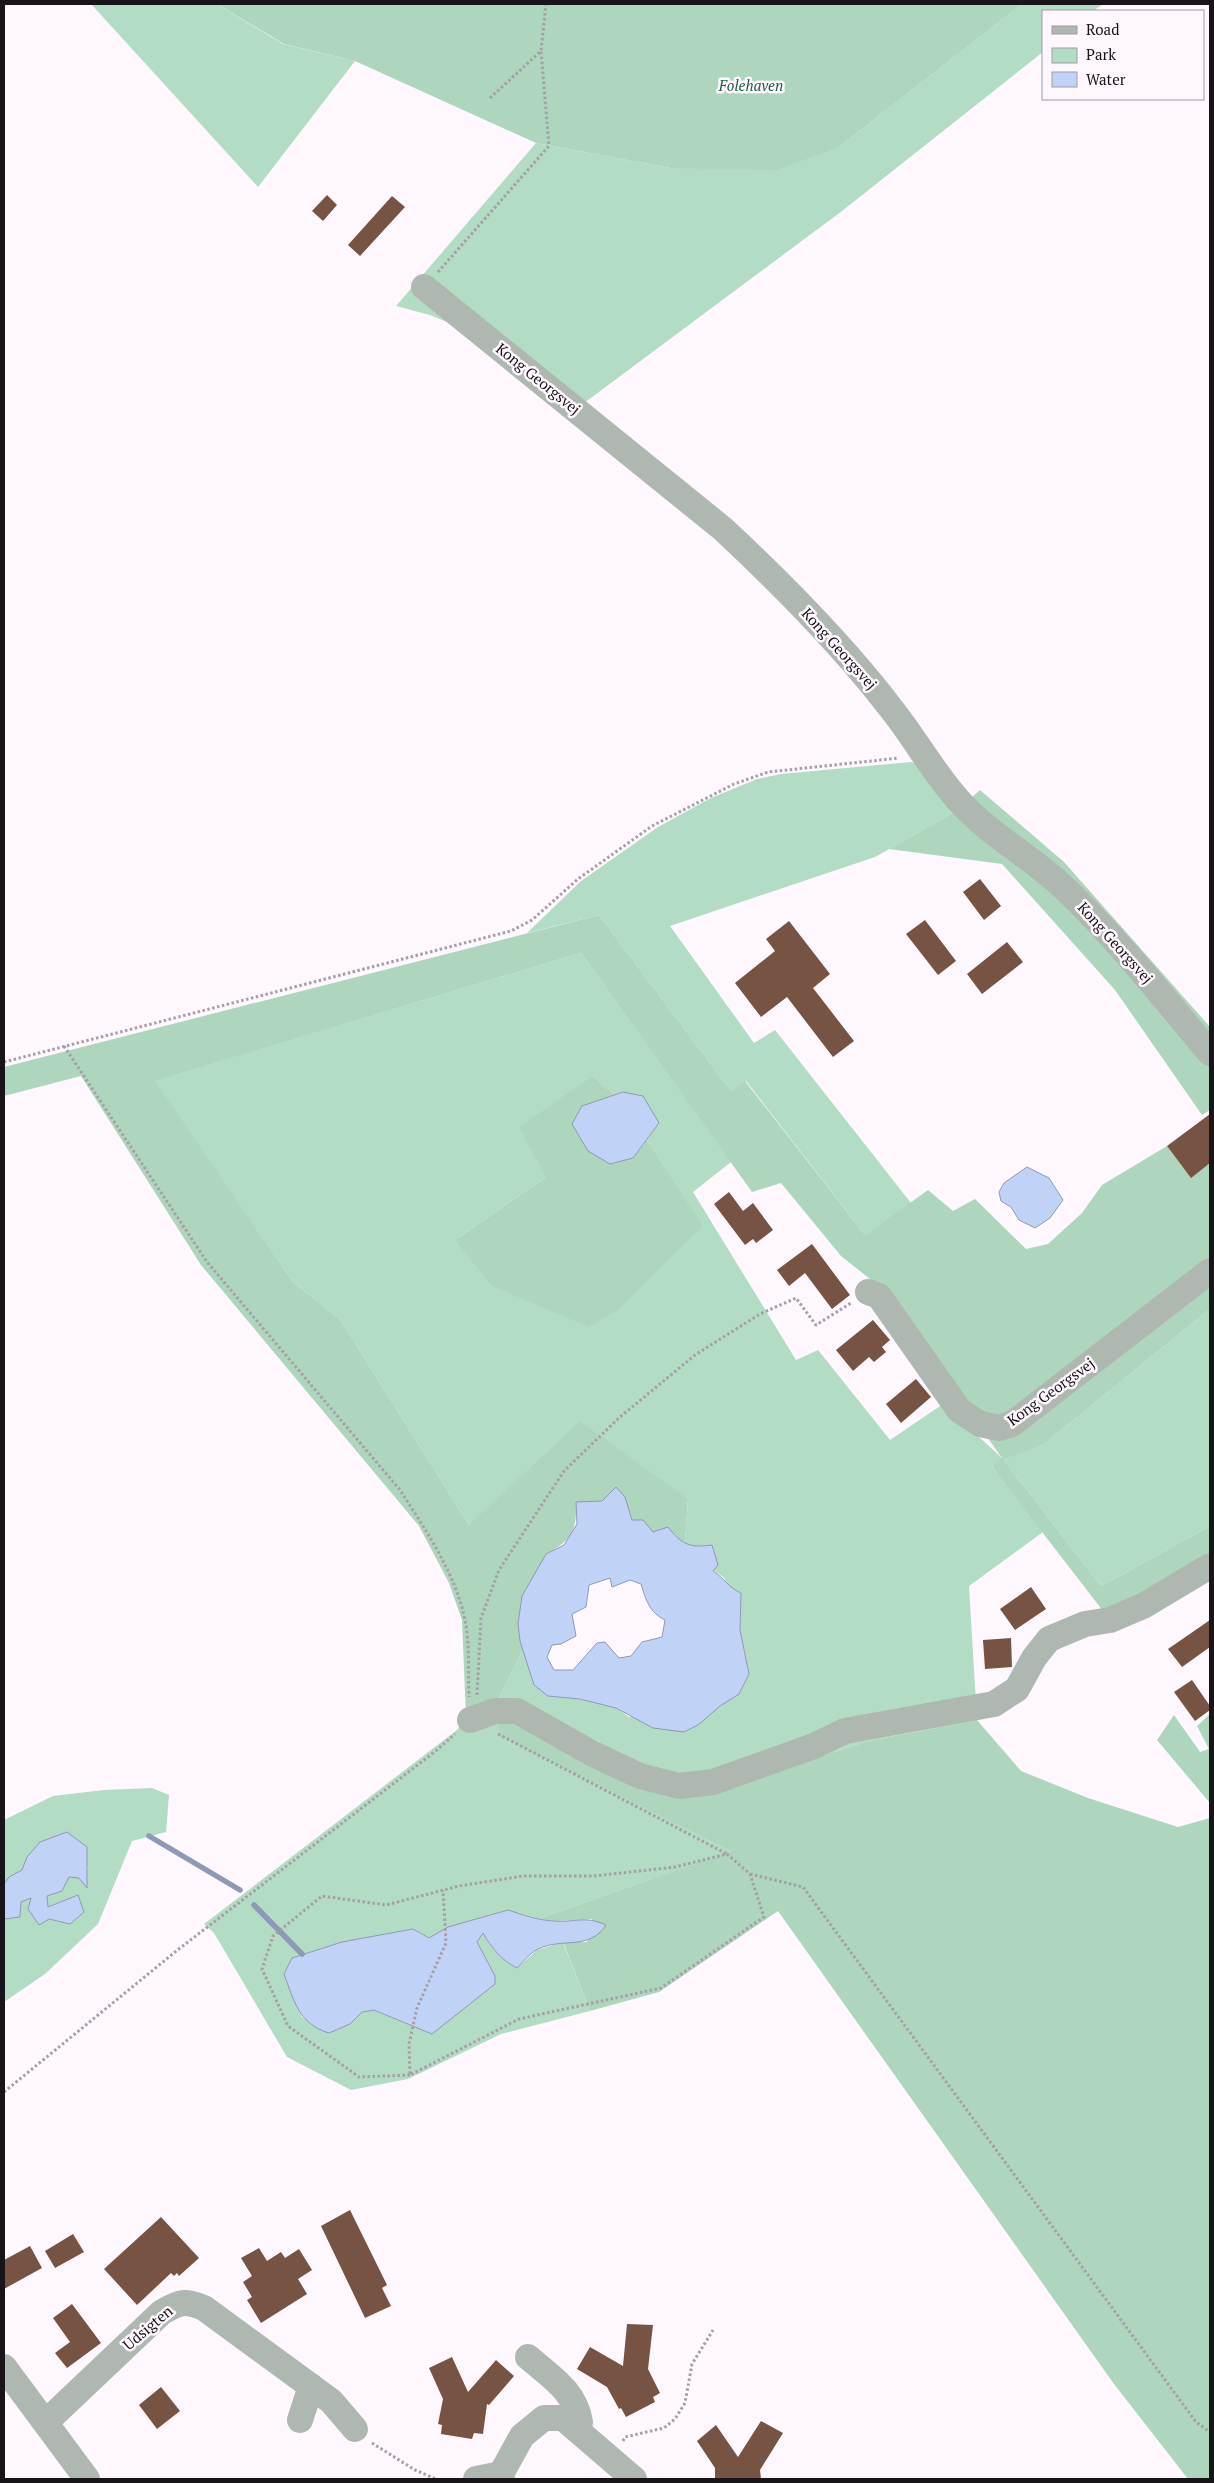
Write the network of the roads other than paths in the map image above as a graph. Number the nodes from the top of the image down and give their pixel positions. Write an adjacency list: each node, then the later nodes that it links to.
1 (424, 287): 2 (street, Kong Georgsvej)
2 (1210, 1053)
3 (1210, 1271): 4 (street, Kong Georgsvej)
4 (868, 1292)
5 (1210, 1566): 6 (street)
6 (470, 1720)
7 (528, 2357): 12 (street)
8 (4, 2367): 11 (street)
9 (311, 2386): 10 (street); 11 (street, Udsigten); 13 (street, Udsigten)
10 (300, 2420)
11 (46, 2422): 15 (street)
12 (575, 2428): 14 (street); 17 (street)
13 (355, 2430)
14 (501, 2477): 16 (street)
15 (87, 2479)
16 (476, 2479)
17 (634, 2479)

